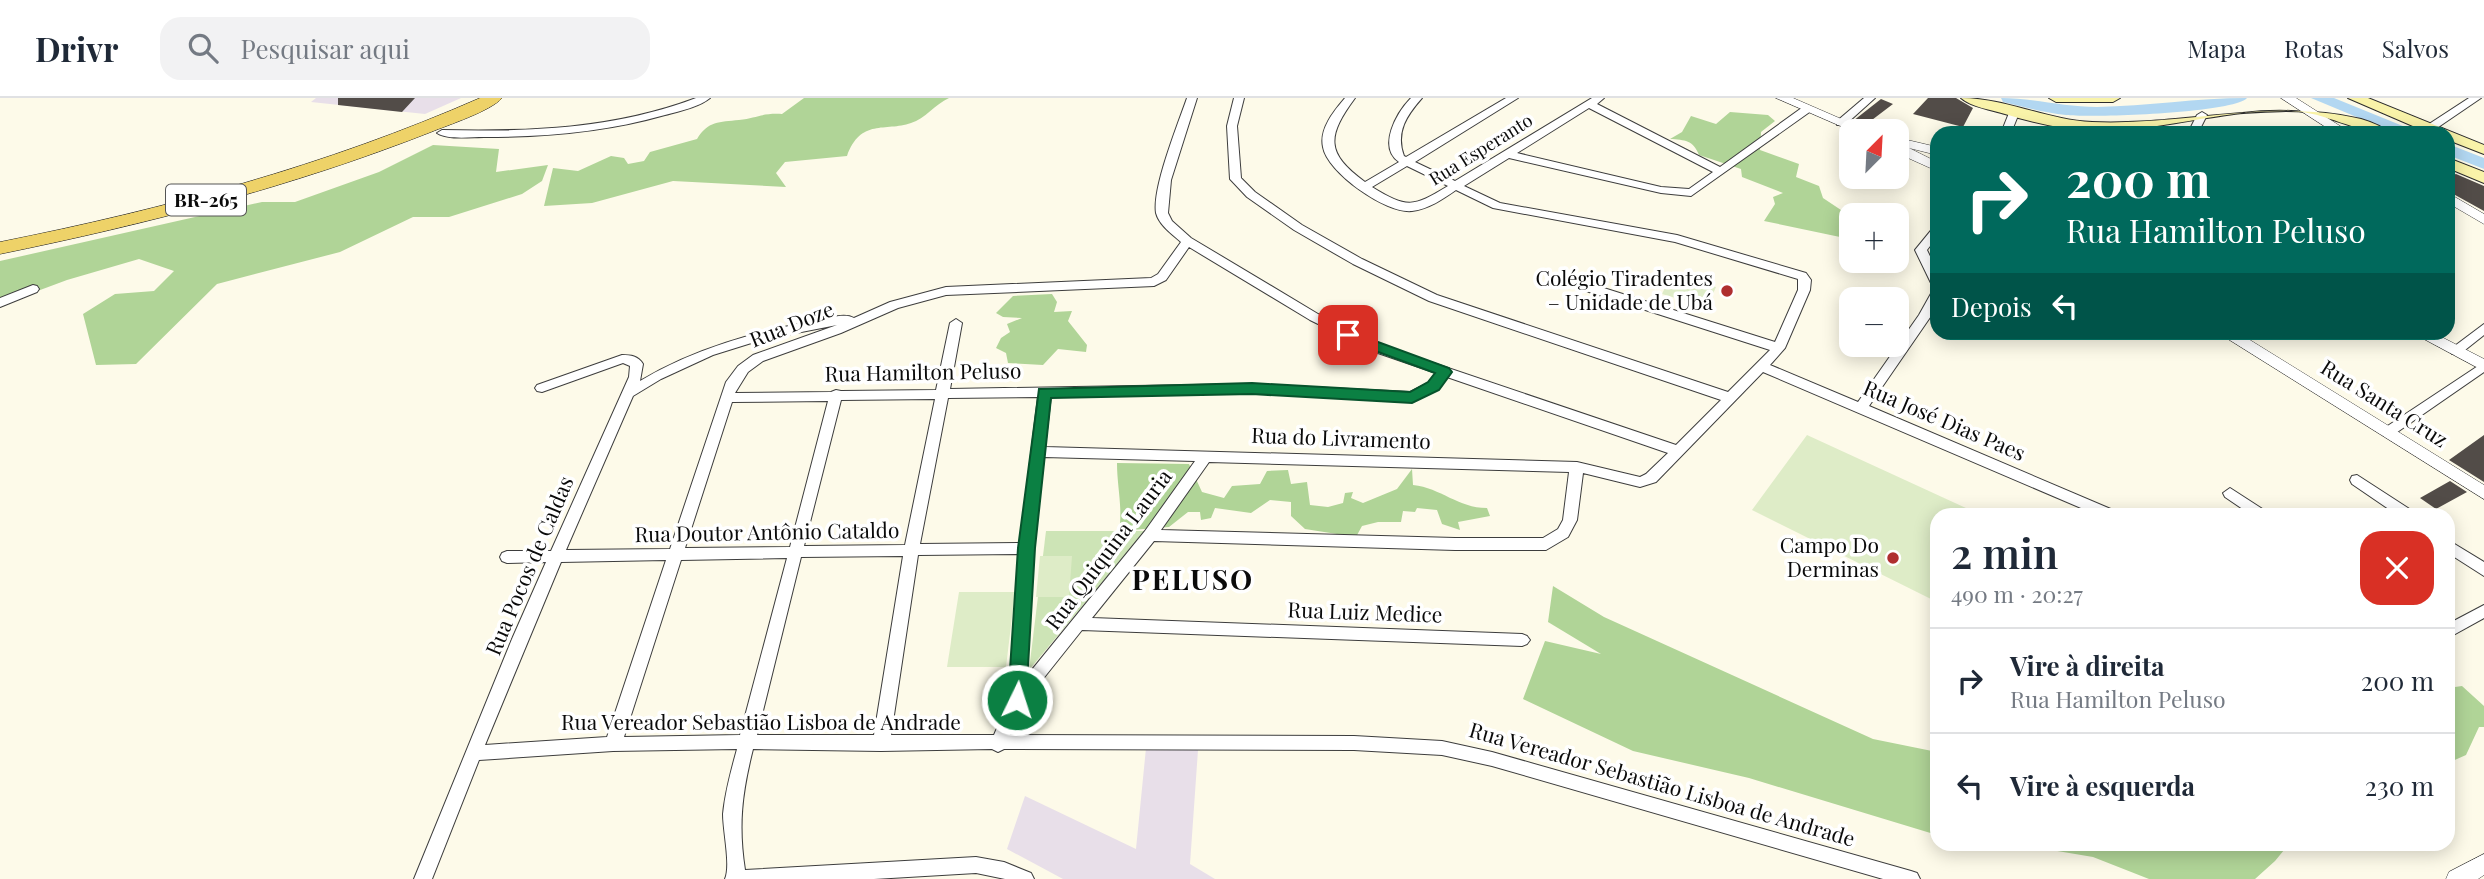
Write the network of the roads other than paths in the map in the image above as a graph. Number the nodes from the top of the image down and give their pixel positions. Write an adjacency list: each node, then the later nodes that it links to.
1 (494, 98): 28 (main road, BR-265)
2 (705, 98): 28 (street)
3 (1192, 98): 45 (street)
4 (1239, 98): 68 (street)
5 (1350, 98): 41 (street)
6 (1417, 98): 36 (street)
7 (1513, 98): 36 (street)
8 (1782, 98): 17 (street)
9 (1870, 98): 20 (street)
10 (1968, 98): 18 (main road)
11 (2056, 98): 12 (main road)
12 (2110, 98)
13 (2355, 98): 26 (main road)
14 (2476, 98): 27 (street)
15 (1594, 101): 33 (street, Rua Esperanto); 38 (street)
16 (2294, 102): 19 (main road); 24 (street); 25 (main road)
17 (1807, 109): 21 (street); 38 (street)
18 (2014, 113): 19 (main road); 22 (street)
19 (2202, 115): 23 (street)
20 (1846, 119)
21 (1839, 122)
22 (2009, 126)
23 (2196, 126)
24 (2333, 126)
25 (2365, 126)
26 (2426, 126)
27 (2441, 126)
28 (443, 127): 46 (main road, BR-265)
29 (2455, 138): 31 (main road)
30 (1909, 147): 34 (street)
31 (2484, 150)
32 (1909, 151): 35 (street)
33 (1506, 154): 38 (street); 40 (street, Rua Esperanto)
34 (1930, 156)
35 (1930, 157)
36 (1404, 163): 40 (street); 41 (street)
37 (2455, 165): 39 (main road)
38 (1721, 172)
39 (2484, 178)
40 (1455, 186): 41 (street, Rua Esperanto); 57 (street)
41 (1365, 187)
42 (2455, 201): 43 (street)
43 (2484, 219)
44 (1930, 239): 47 (street)
45 (1187, 241): 52 (street, Rua Doze); 61 (street)
46 (0, 248)
47 (1930, 269)
48 (1587, 287): 57 (street)
49 (33, 289): 50 (street)
50 (0, 303)
51 (1930, 308): 69 (street)
52 (871, 315): 64 (street); 67 (street, Rua Doze)
53 (956, 323): 66 (street)
54 (2484, 328): 58 (street)
55 (2238, 340): 70 (street, Rua Santa Cruz)
56 (2435, 340): 58 (street)
57 (1779, 348): 59 (street)
58 (2456, 351): 60 (street)
59 (1762, 366): 68 (street); 69 (street, Rua José Dias Paes)
60 (2484, 366): 70 (street)
61 (1444, 372): 63 (street, Rua Hamilton Peluso); 72 (street)
62 (542, 388): 64 (street, Rua Pocos de Caldas)
63 (1045, 393): 66 (street, Rua Hamilton Peluso); 71 (street)
64 (627, 394): 88 (street, Rua Pocos de Caldas)
65 (836, 394): 66 (street, Rua Hamilton Peluso); 67 (street, Rua Hamilton Peluso); 85 (street)
66 (942, 394): 84 (street)
67 (727, 398): 86 (street, Rua Doze)
68 (1730, 398): 72 (street)
69 (1861, 408): 78 (street, Rua José Dias Paes)
70 (2388, 432): 77 (street, Rua Santa Cruz)
71 (1038, 452): 73 (street, Rua do Livramento); 82 (street)
72 (1678, 452): 74 (street, Rua do Livramento)
73 (1206, 456): 74 (street, Rua do Livramento); 81 (street, Rua Quiquina Lauria)
74 (1577, 467): 81 (street)
75 (2357, 480): 80 (street)
76 (2230, 492): 79 (street)
77 (2484, 493)
78 (2094, 508)
79 (2251, 508)
80 (2397, 508)
81 (1150, 535): 91 (street, Rua Quiquina Lauria)
82 (1027, 548): 84 (street, Rua Doutor Antônio Cataldo); 94 (street)
83 (2455, 550): 89 (street)
84 (911, 552): 85 (street, Rua Doutor Antônio Cataldo); 97 (street)
85 (793, 553): 86 (street, Rua Doutor Antônio Cataldo); 95 (street)
86 (677, 555): 88 (street, Rua Doutor Antônio Cataldo); 96 (street, Rua Doze)
87 (507, 557): 88 (street, Rua Doutor Antônio Cataldo)
88 (556, 557): 99 (street, Rua Pocos de Caldas)
89 (2484, 570)
90 (2484, 611): 92 (street)
91 (1080, 624): 93 (street, Rua Luiz Medice); 94 (street, Rua Quiquina Lauria)
92 (2455, 628)
93 (1522, 640)
94 (1017, 700): 98 (street)
95 (745, 742): 96 (street, Rua Vereador Sebastião Lisboa de Andrade); 97 (street, Rua Vereador Sebastião Lisboa de Andrade); 103 (street)
96 (613, 744): 99 (street, Rua Vereador Sebastião Lisboa de Andrade)
97 (881, 744): 98 (street, Rua Vereador Sebastião Lisboa de Andrade)
98 (998, 745): 105 (street, Rua Vereador Sebastião Lisboa de Andrade)
99 (475, 752): 102 (street, Rua Pocos de Caldas)
100 (2484, 864): 106 (street)
101 (929, 874): 103 (street); 104 (street)
102 (423, 879)
103 (737, 879)
104 (1025, 879)
105 (1911, 879)
106 (2457, 879)

